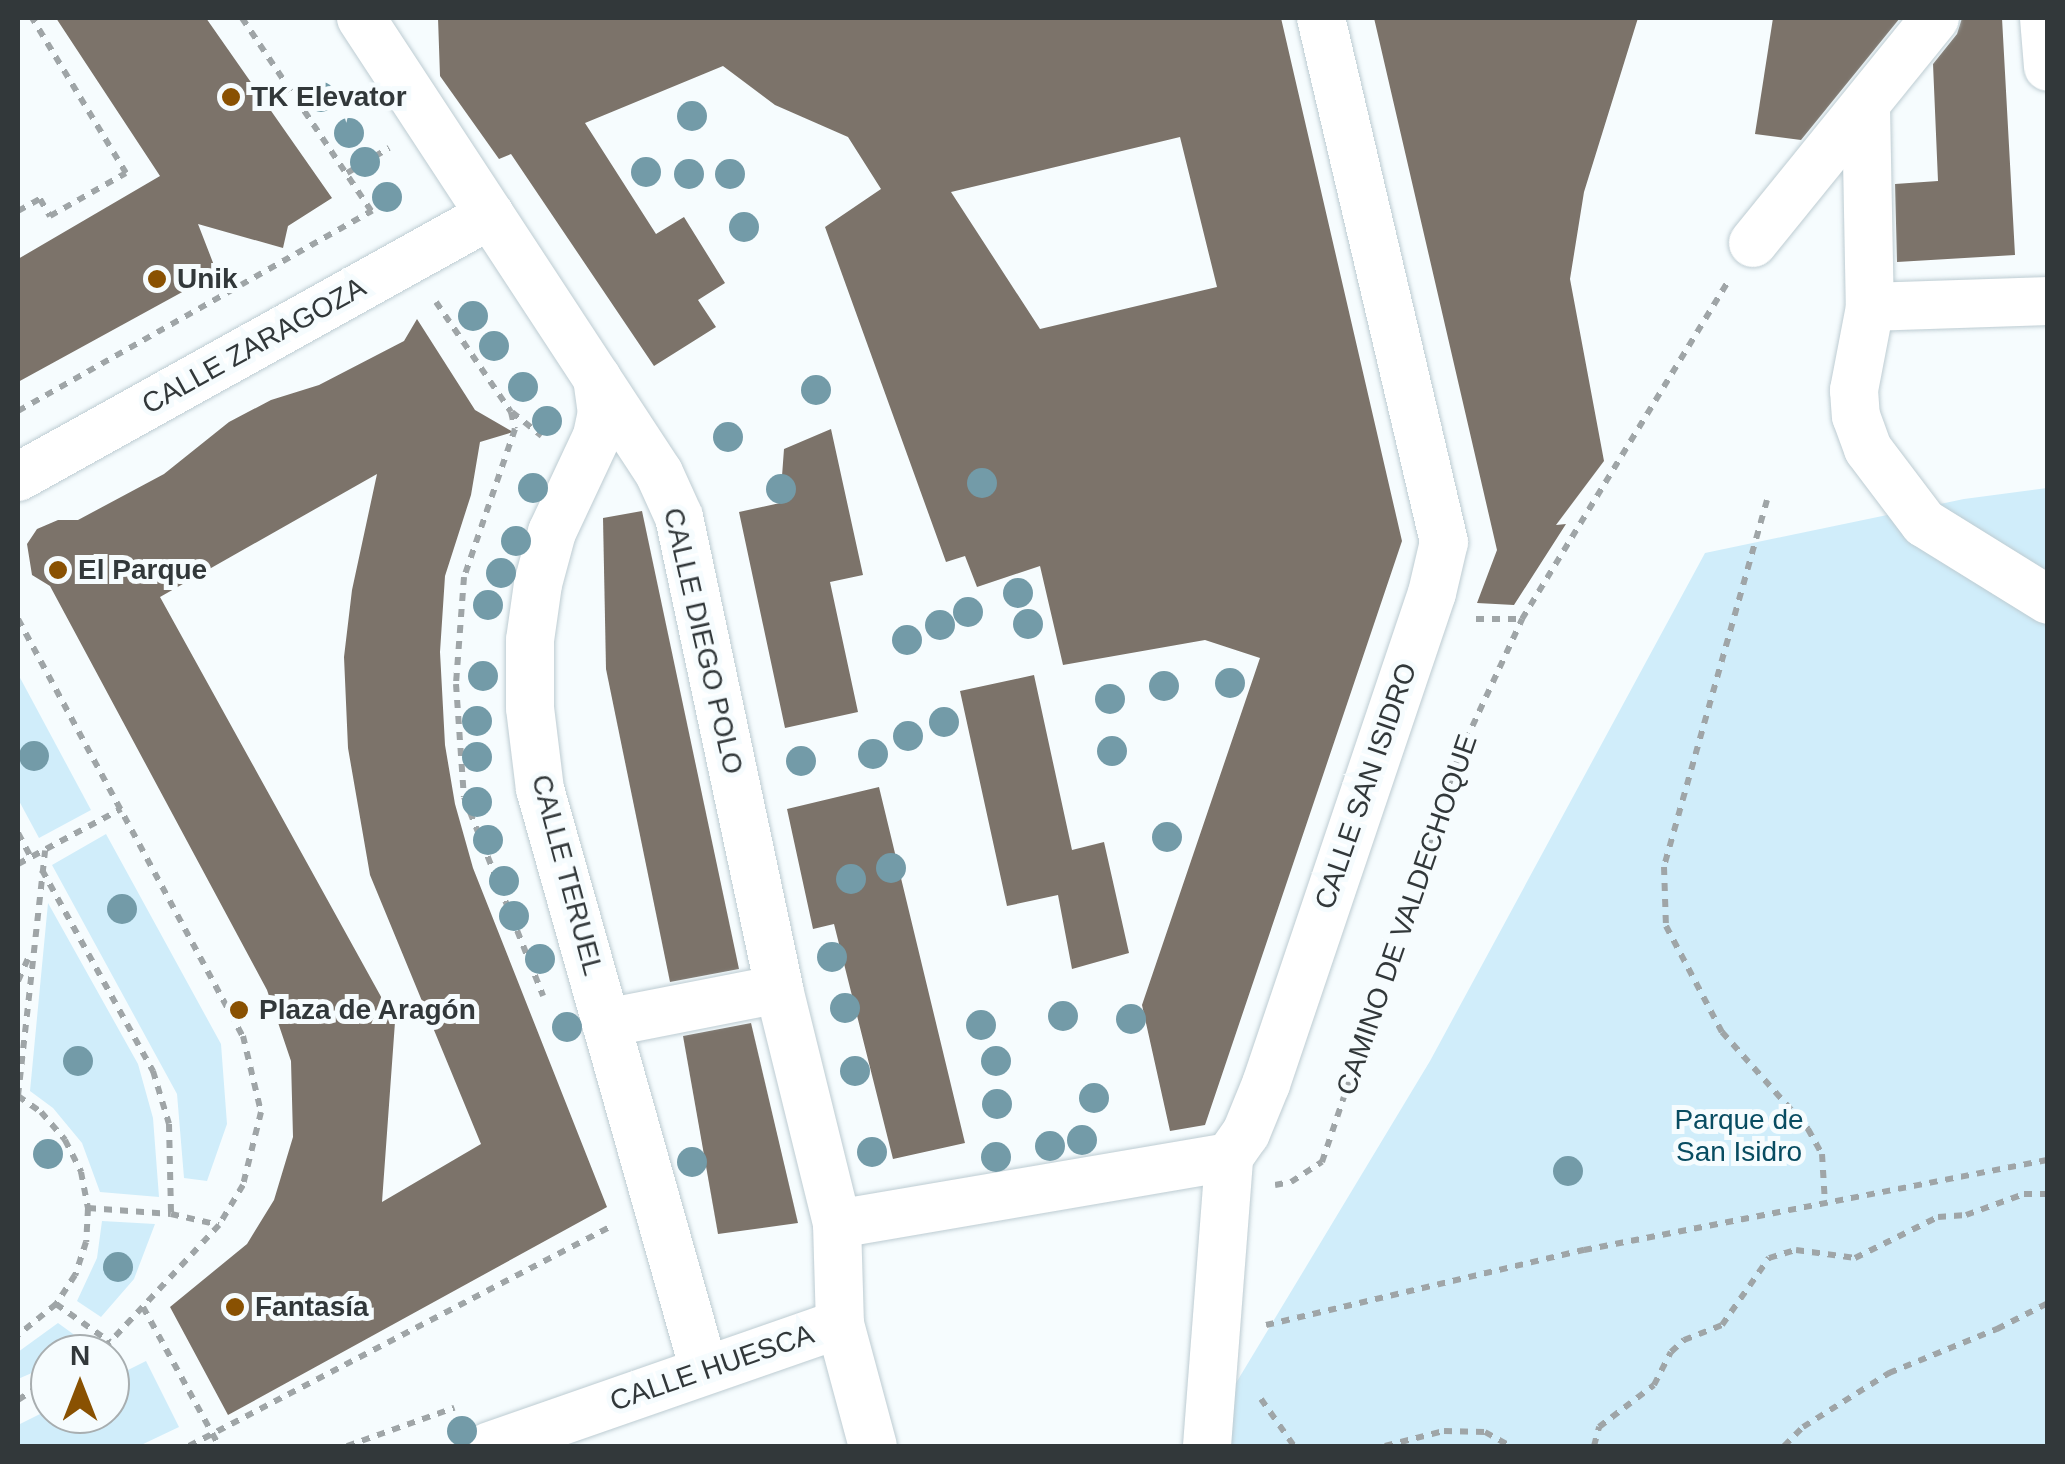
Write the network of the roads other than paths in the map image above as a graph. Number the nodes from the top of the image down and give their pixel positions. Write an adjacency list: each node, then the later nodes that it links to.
1 (361, 18): 7 (street, CALLE DIEGO POLO)
2 (1321, 18): 16 (street, CALLE SAN ISIDRO)
3 (1935, 18): 6 (street)
4 (2044, 18): 5 (street)
5 (2048, 67)
6 (1866, 107): 8 (street); 10 (street)
7 (490, 215): 11 (street, CALLE DIEGO POLO); 12 (street, CALLE ZARAGOZA)
8 (1753, 243)
9 (2048, 300): 10 (street)
10 (1870, 307): 13 (street)
11 (598, 378): 14 (street, CALLE DIEGO POLO); 15 (street, CALLE TERUEL)
12 (18, 477)
13 (2048, 600)
14 (778, 989): 15 (street); 17 (street, CALLE DIEGO POLO)
15 (606, 1023): 19 (street, CALLE TERUEL)
16 (1229, 1157): 17 (street); 22 (street)
17 (837, 1224): 18 (street, CALLE HUESCA)
18 (840, 1324): 19 (street, CALLE HUESCA); 21 (street)
19 (704, 1370): 20 (street, CALLE HUESCA)
20 (489, 1446)
21 (873, 1446)
22 (1206, 1446)

